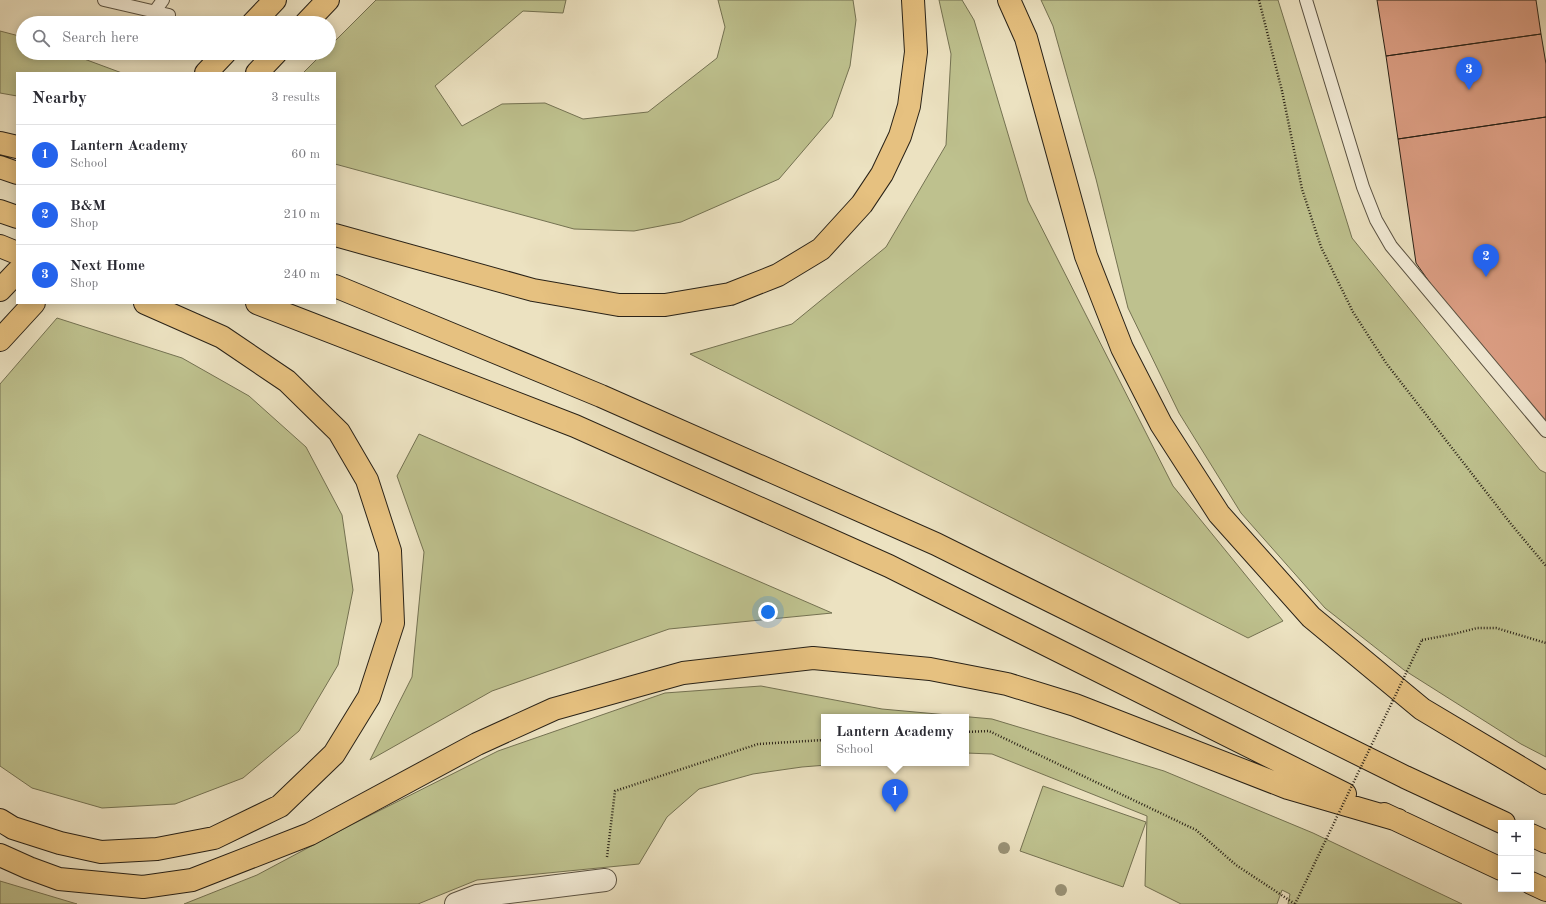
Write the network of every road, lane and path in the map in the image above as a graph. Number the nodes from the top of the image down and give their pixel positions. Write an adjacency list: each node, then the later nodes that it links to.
1 (104, 0): 9 (lane)
2 (163, 0): 9 (lane)
3 (275, 0): 11 (highway)
4 (328, 0): 12 (highway)
5 (913, 0): 23 (highway)
6 (1009, 0): 36 (highway)
7 (1259, 0): 32 (path)
8 (1306, 0): 31 (lane)
9 (155, 11): 10 (lane)
10 (169, 15)
11 (260, 16)
12 (313, 16)
13 (218, 60): 15 (highway)
14 (269, 60): 16 (highway)
15 (207, 72)
16 (258, 72)
17 (0, 143): 18 (highway)
18 (16, 147)
19 (0, 167): 20 (highway)
20 (16, 173)
21 (0, 210): 22 (highway)
22 (16, 217)
23 (336, 235)
24 (0, 246): 25 (highway)
25 (16, 253)
26 (336, 286): 39 (highway)
27 (33, 304): 30 (highway)
28 (147, 304): 37 (highway)
29 (261, 304): 38 (highway)
30 (0, 340)
31 (1546, 431)
32 (1546, 566)
33 (1546, 643): 48 (path, bridge)
34 (969, 732): 48 (path)
35 (821, 740): 44 (path)
36 (1546, 783)
37 (0, 820)
38 (1398, 820): 42 (highway); 43 (highway)
39 (1498, 820)
40 (1534, 836): 41 (highway)
41 (1546, 842)
42 (0, 856)
43 (1498, 868)
44 (605, 880): 47 (street)
45 (1534, 884): 46 (highway)
46 (1546, 890)
47 (456, 904)
48 (1295, 904)

